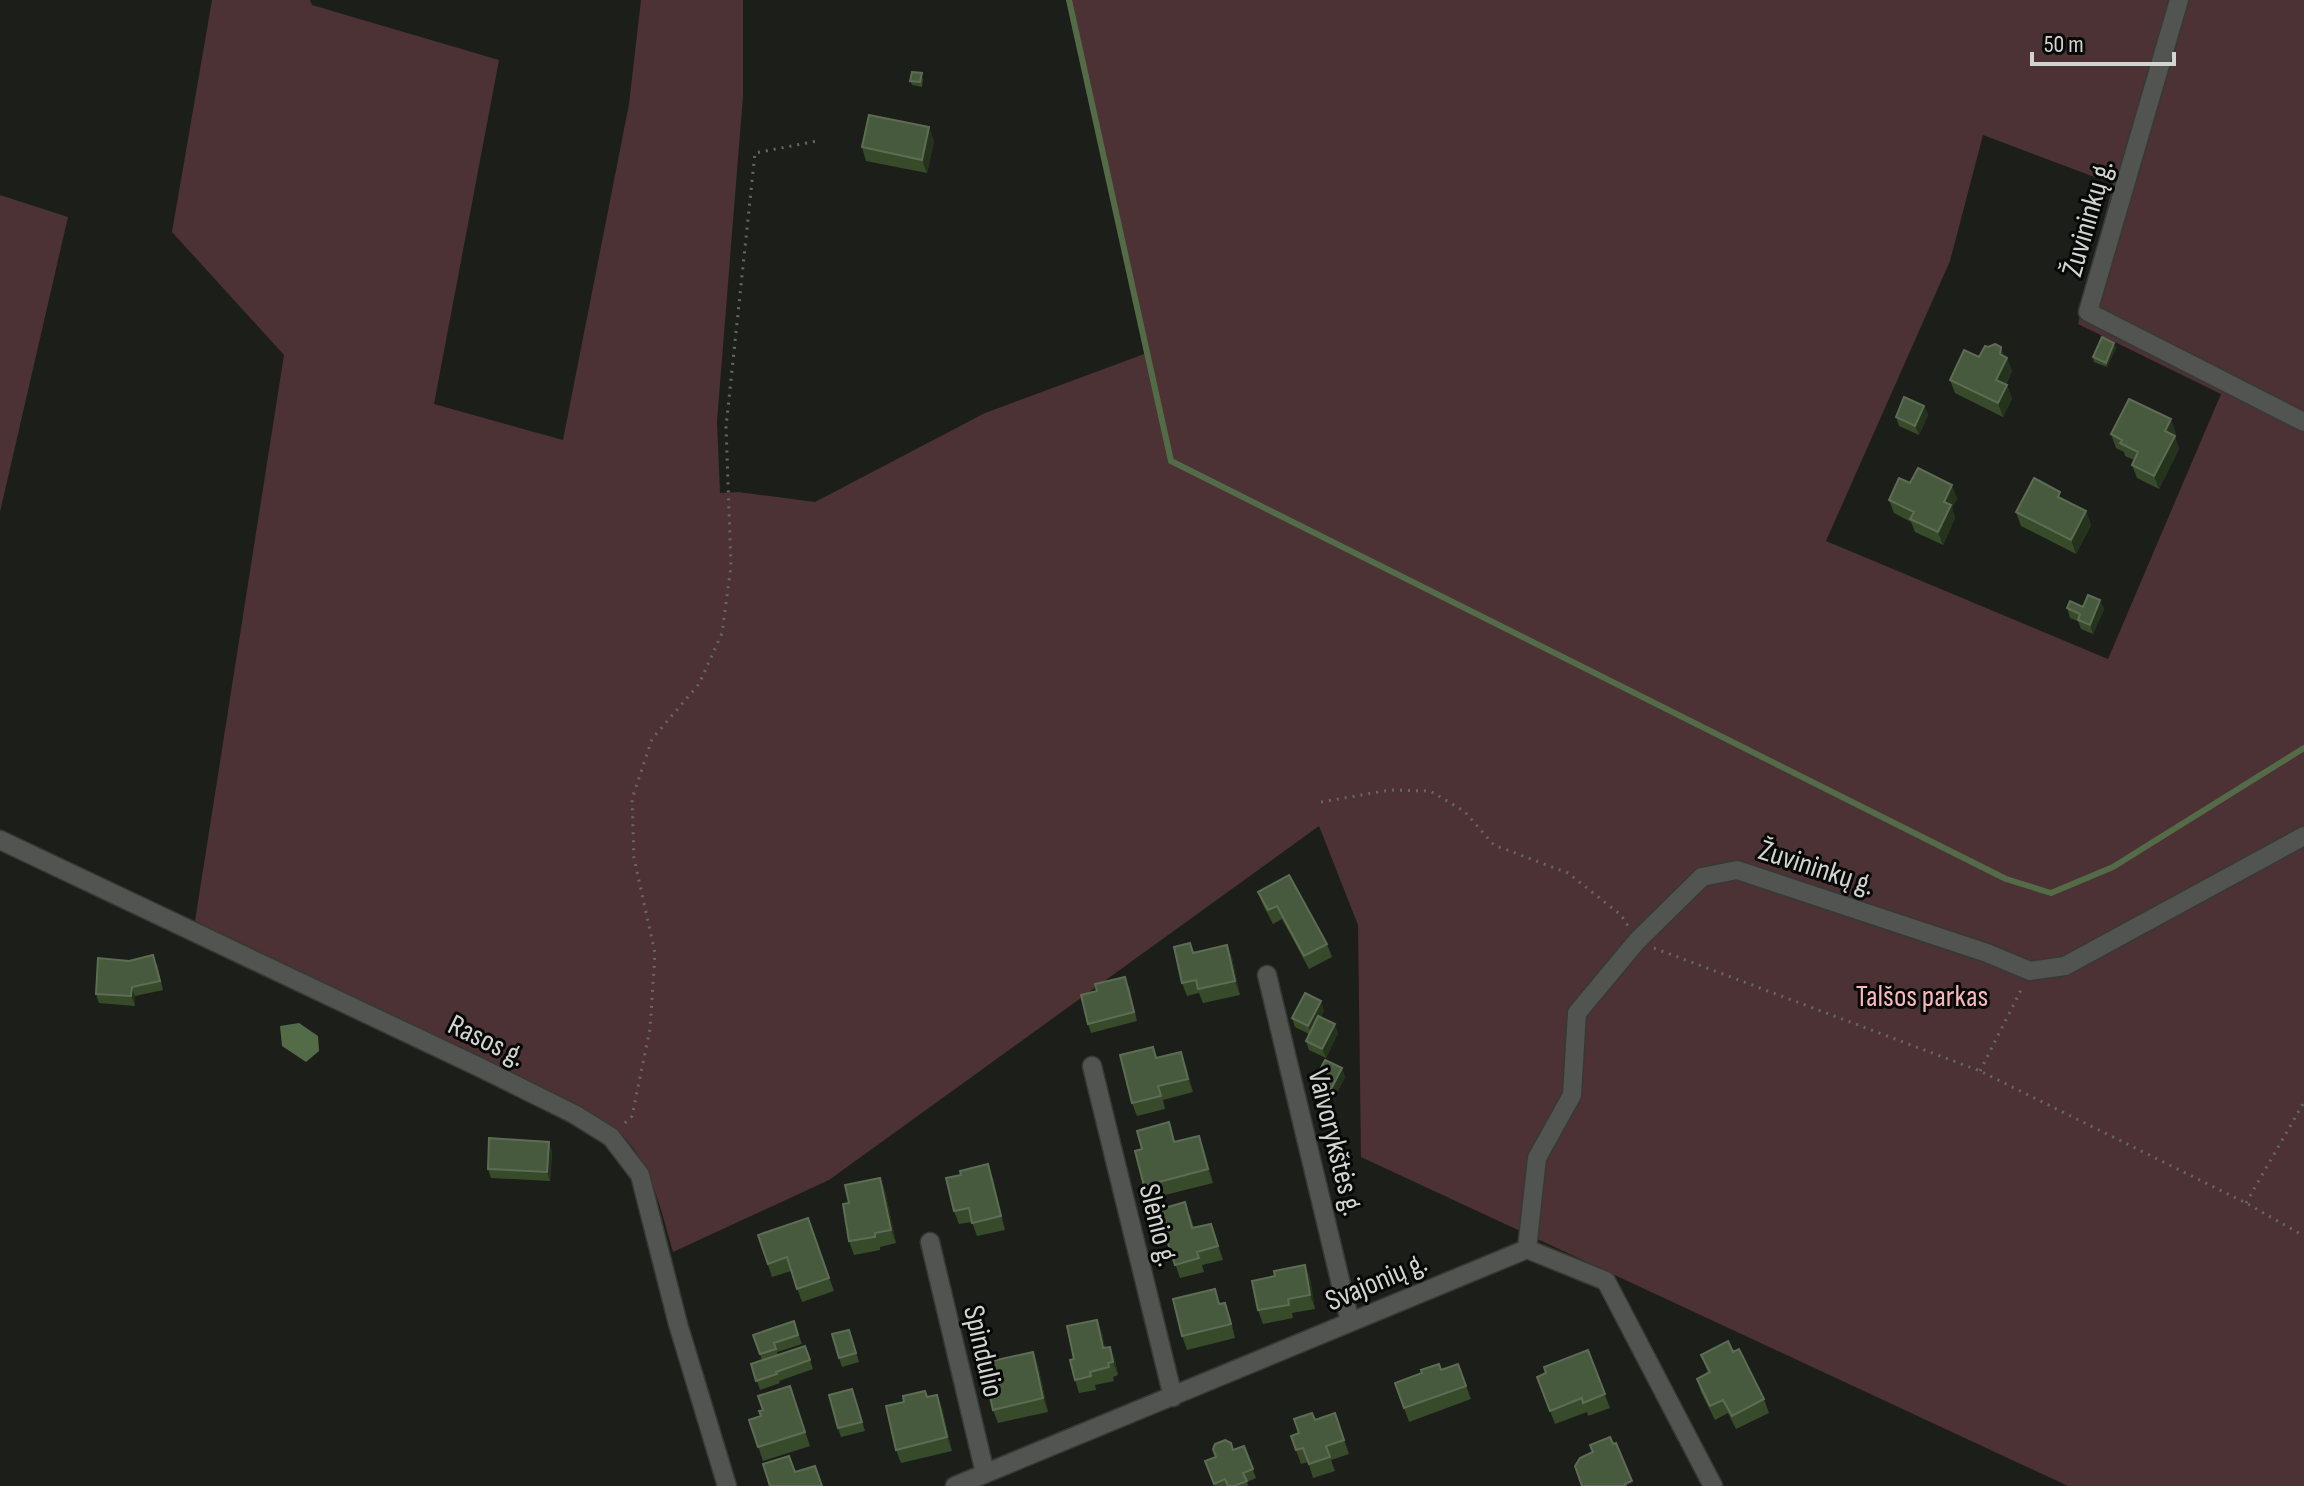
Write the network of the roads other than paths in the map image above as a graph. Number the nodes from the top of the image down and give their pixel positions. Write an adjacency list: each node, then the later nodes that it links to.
1 (2179, 0): 2 (street, Žuvininkų g.)
2 (2304, 422)
3 (2304, 836): 8 (street, Žuvininkų g.)
4 (0, 840): 12 (street, Rasos g.)
5 (1267, 975): 9 (street, Vaivorykštės g.)
6 (1092, 1066): 10 (street, Slėnio g.)
7 (930, 1242): 11 (street, Spindulio)
8 (1527, 1249): 9 (street, Svajonių g.); 14 (street)
9 (1350, 1322): 10 (street, Svajonių g.)
10 (1173, 1397): 11 (street, Svajonių g.)
11 (985, 1473): 13 (street, Svajonių g.)
12 (727, 1486)
13 (955, 1486)
14 (1713, 1486)

